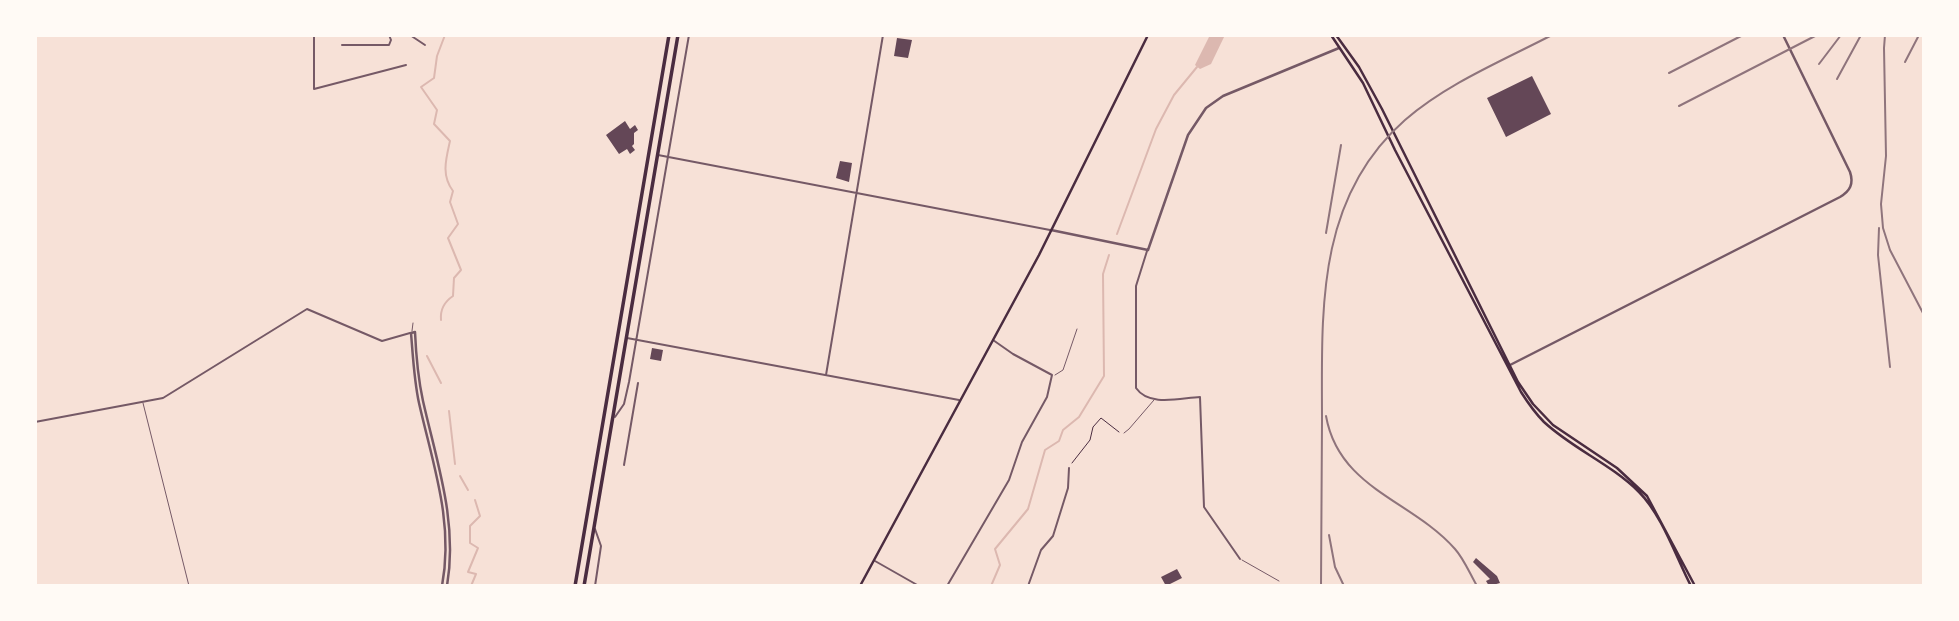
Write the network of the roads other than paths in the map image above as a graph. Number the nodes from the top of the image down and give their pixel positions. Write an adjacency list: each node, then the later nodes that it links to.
1 (314, 35): 14 (street)
2 (389, 35): 11 (street)
3 (410, 35): 12 (street)
4 (669, 35): 15 (main road)
5 (678, 35): 16 (main road)
6 (689, 35): 17 (street)
7 (883, 35): 18 (street)
8 (1148, 35): 19 (main road)
9 (1333, 35): 13 (main road)
10 (1783, 35): 27 (street)
11 (342, 45)
12 (425, 45)
13 (1342, 46): 20 (street); 27 (main road)
14 (406, 65)
15 (649, 153): 16 (main road); 39 (main road)
16 (658, 155): 17 (street); 24 (main road)
17 (668, 157): 18 (street); 25 (street)
18 (857, 193): 19 (street); 28 (street)
19 (1051, 230): 20 (street); 26 (main road)
20 (1147, 250): 31 (street)
21 (413, 324): 23 (lane)
22 (1077, 329): 29 (lane)
23 (413, 332): 33 (street); 45 (street)
24 (626, 338): 25 (street); 34 (main road)
25 (636, 340): 28 (street); 34 (street)
26 (993, 340): 29 (street); 32 (main road)
27 (1508, 366): 54 (main road)
28 (826, 375): 32 (street)
29 (1052, 375): 52 (street)
30 (638, 383): 37 (street)
31 (1154, 400): 36 (lane); 42 (street)
32 (960, 401): 43 (main road)
33 (144, 403): 35 (street); 46 (lane)
34 (612, 421): 40 (main road)
35 (35, 422)
36 (1124, 433)
37 (624, 465)
38 (1069, 468): 53 (street)
39 (593, 477): 40 (main road); 47 (main road)
40 (603, 478): 41 (main road)
41 (594, 528): 48 (main road); 49 (street)
42 (1240, 559): 44 (lane)
43 (874, 560): 50 (main road); 51 (street)
44 (1279, 581)
45 (445, 583)
46 (189, 586)
47 (575, 586)
48 (584, 586)
49 (595, 586)
50 (860, 586)
51 (919, 586)
52 (947, 586)
53 (1028, 586)
54 (1693, 586)

